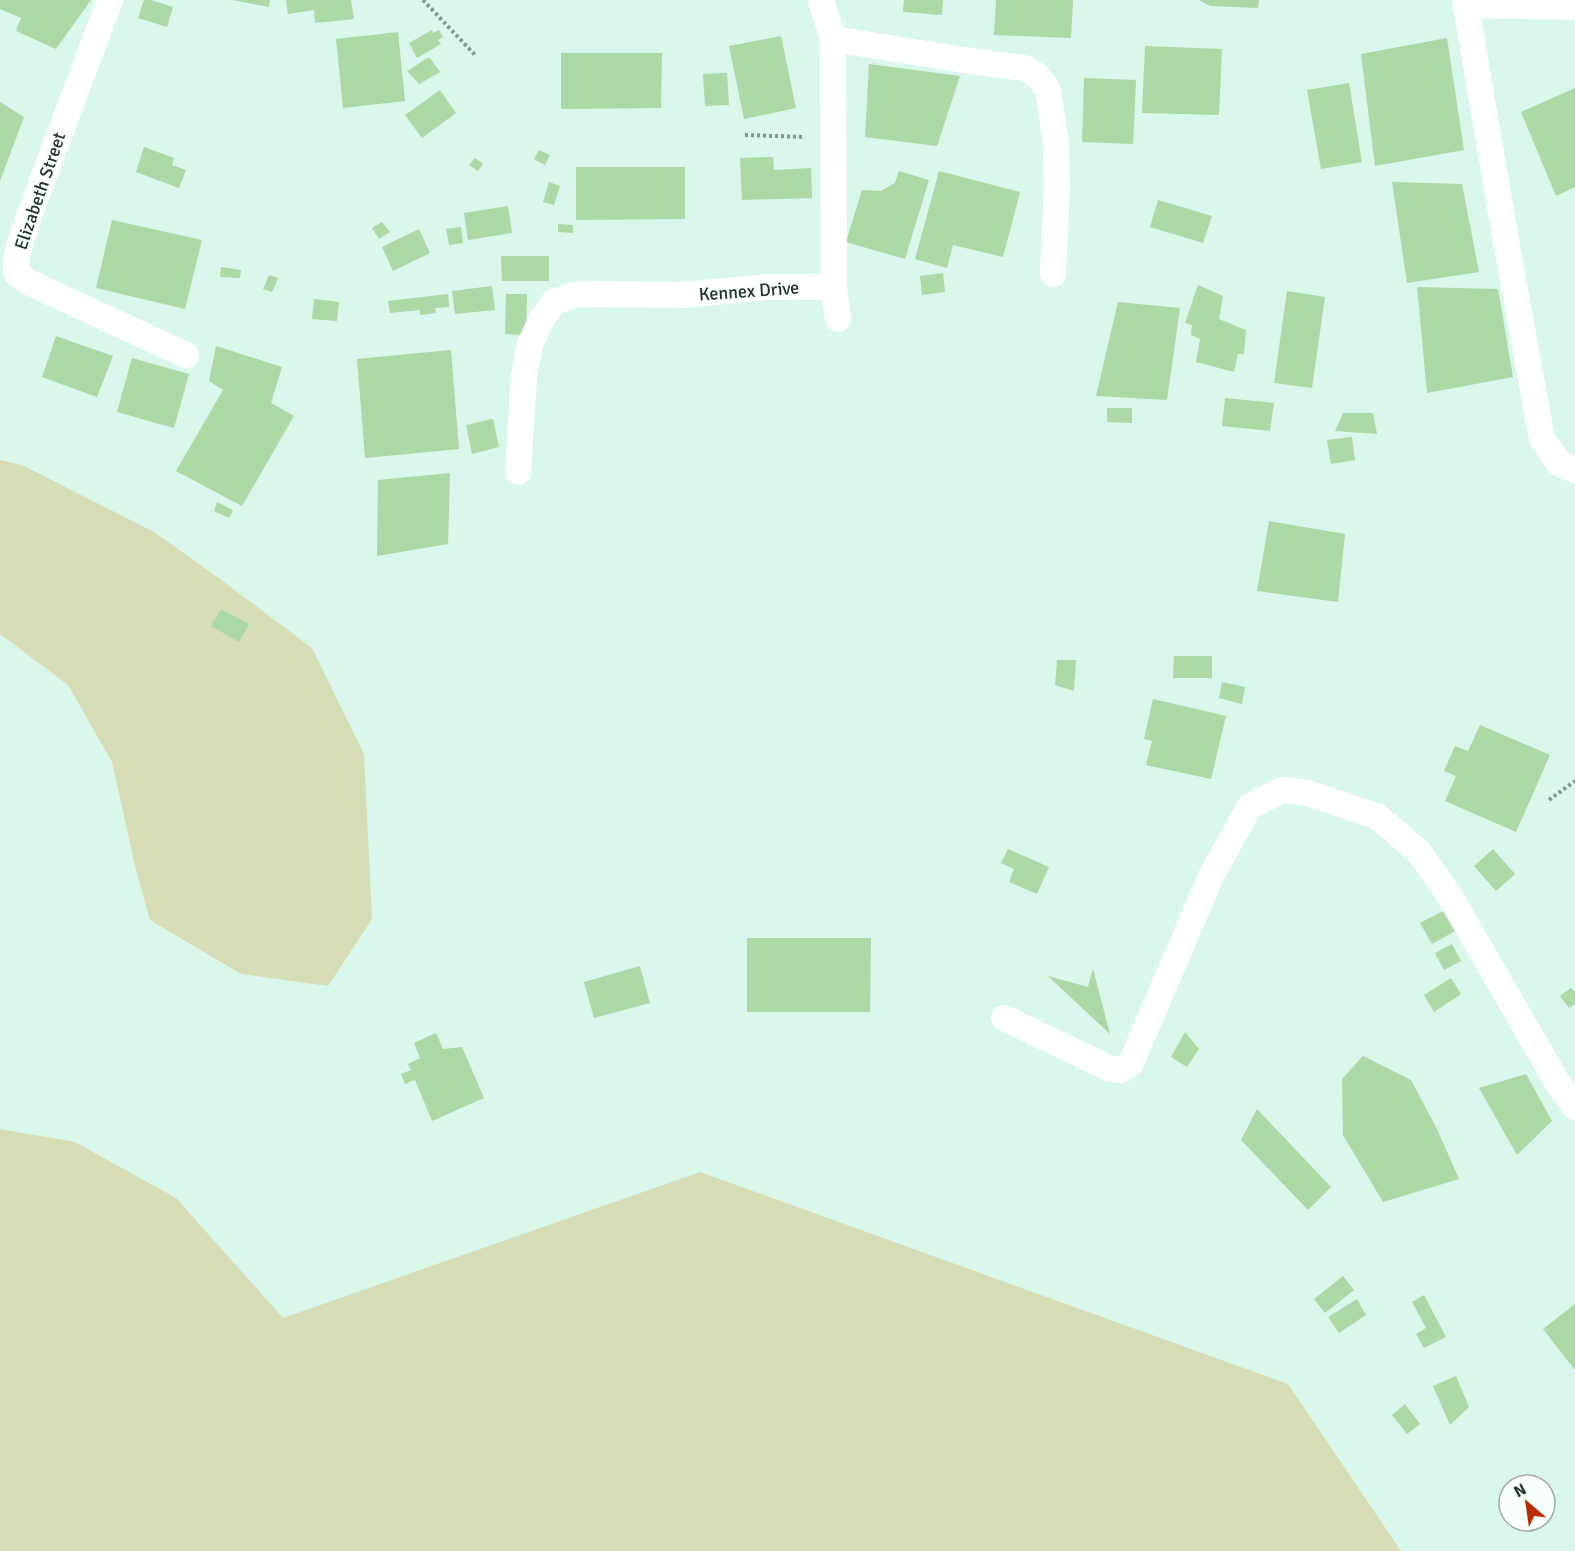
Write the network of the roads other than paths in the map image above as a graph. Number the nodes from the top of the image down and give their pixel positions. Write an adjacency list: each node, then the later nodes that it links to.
1 (110, 0): 9 (street, Elizabeth Street)
2 (821, 0): 5 (street)
3 (1466, 3): 4 (street); 10 (street)
4 (1575, 7)
5 (833, 39): 6 (street); 7 (street)
6 (1053, 274)
7 (834, 287): 8 (street); 11 (street, Kennex Drive)
8 (838, 319)
9 (186, 356)
10 (1575, 470)
11 (518, 472)
12 (1004, 1018): 13 (street)
13 (1575, 1107)

